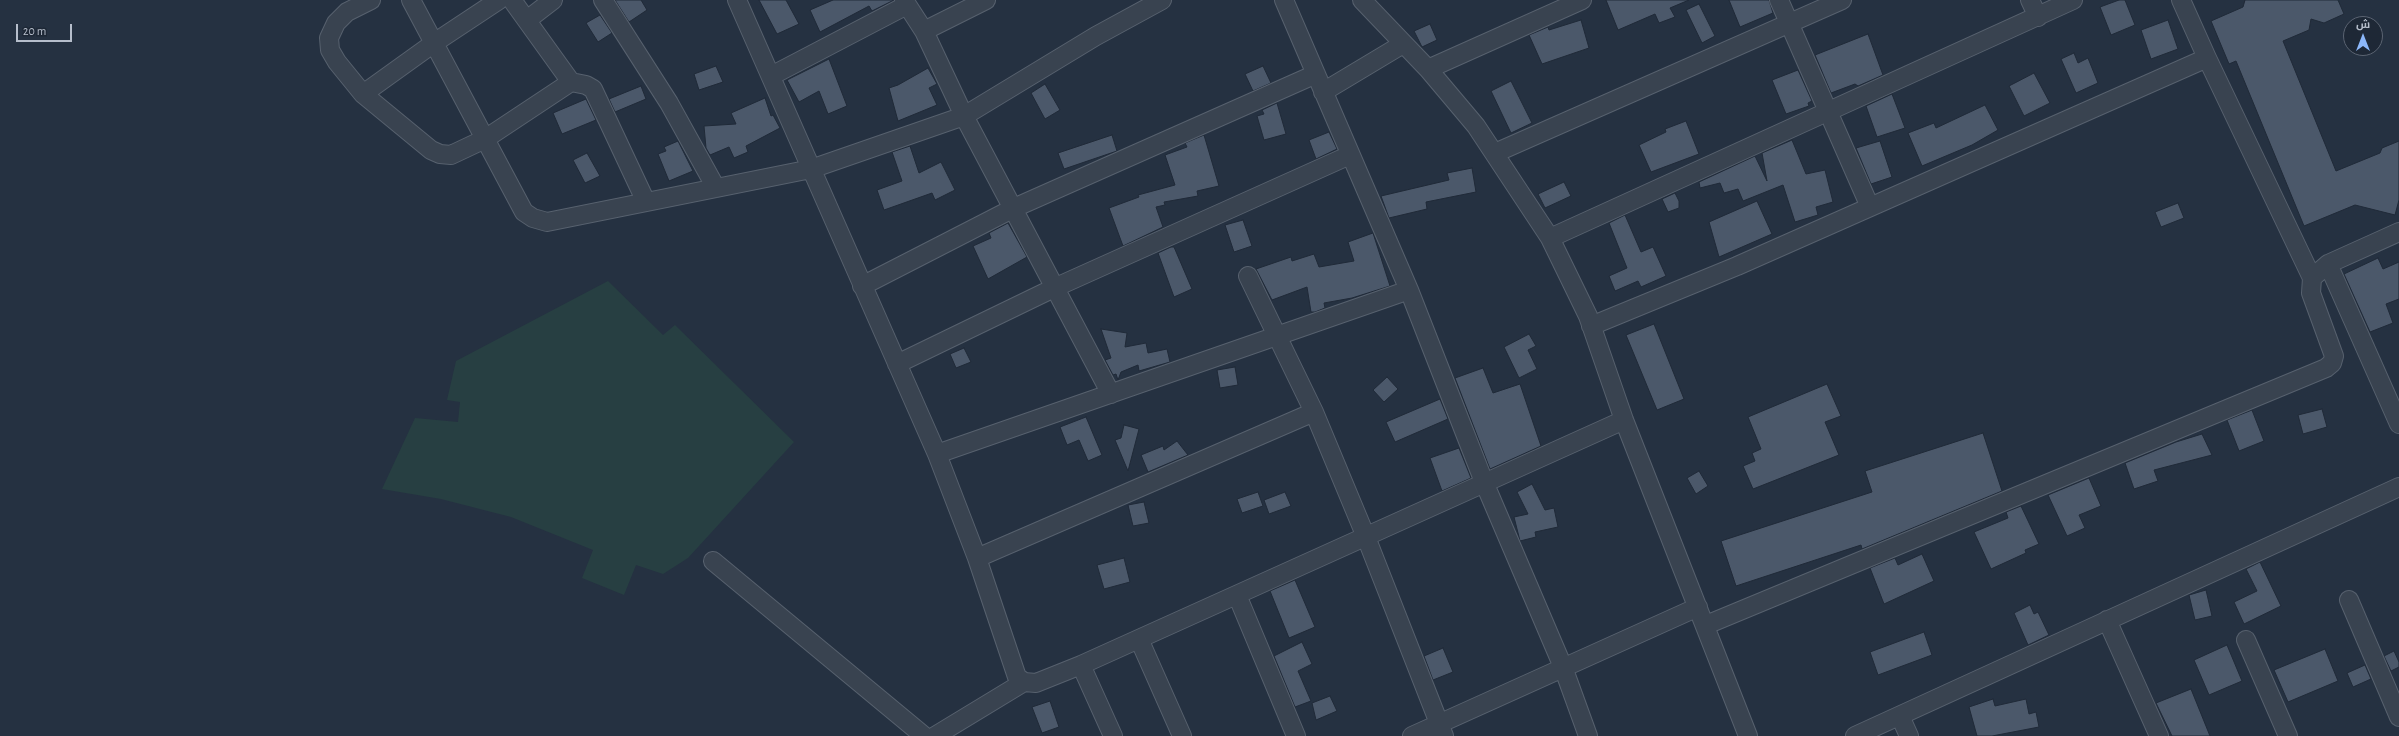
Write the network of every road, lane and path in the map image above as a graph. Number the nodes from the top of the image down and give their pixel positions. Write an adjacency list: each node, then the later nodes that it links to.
1 (371, 0): 31 (street)
2 (411, 0): 23 (street)
3 (499, 0): 23 (street)
4 (512, 0): 20 (street)
5 (553, 0): 20 (street)
6 (602, 0): 38 (street)
7 (737, 0): 28 (street)
8 (986, 0): 22 (street)
9 (1162, 0): 33 (street)
10 (1284, 0): 27 (street)
11 (1362, 0): 24 (street)
12 (1582, 0): 26 (street)
13 (1779, 0): 21 (street)
14 (1842, 0): 21 (street)
15 (2030, 0): 19 (street)
16 (2074, 0): 19 (street)
17 (2181, 0): 25 (street)
18 (906, 2): 22 (street); 28 (street)
19 (2038, 17): 32 (street)
20 (527, 20): 29 (street)
21 (1790, 25): 32 (street); 35 (street)
22 (924, 31): 33 (street)
23 (434, 42): 31 (street); 34 (street)
24 (1404, 44): 26 (street); 30 (street)
25 (2207, 58): 40 (street); 46 (street)
26 (1428, 69): 35 (street)
27 (1316, 74): 30 (street); 41 (street)
28 (771, 76): 37 (street)
29 (571, 82): 34 (street); 39 (street)
30 (1323, 92): 36 (street)
31 (363, 94): 34 (street)
32 (1829, 111): 40 (street); 43 (street)
33 (964, 116): 37 (street); 41 (street)
34 (485, 139): 39 (street)
35 (1495, 153): 43 (street)
36 (1350, 155): 48 (street); 49 (street)
37 (811, 169): 38 (street); 47 (street)
38 (716, 188): 39 (street)
39 (646, 202)
40 (1870, 207): 50 (street)
41 (1014, 208): 47 (street); 48 (street)
42 (2399, 232): 44 (street)
43 (1550, 238): 50 (street)
44 (2328, 264): 46 (street); 56 (street)
45 (1248, 276): 51 (street)
46 (2312, 278): 67 (street)
47 (862, 286): 52 (street)
48 (1054, 288): 52 (street); 53 (street)
49 (1409, 290): 51 (street); 58 (street)
50 (1591, 326): 55 (street)
51 (1277, 336): 53 (street); 54 (street)
52 (897, 364): 57 (street)
53 (1111, 394): 57 (street)
54 (1314, 412): 60 (street); 61 (street)
55 (1624, 420): 58 (street); 65 (street)
56 (2398, 421)
57 (937, 454): 61 (street)
58 (1484, 482): 60 (street); 71 (street)
59 (2399, 487): 66 (street)
60 (1366, 537): 63 (street); 75 (street)
61 (978, 558): 72 (street)
62 (713, 561): 76 (street)
63 (1237, 595): 68 (street); 80 (street)
64 (2349, 600): 74 (street)
65 (1698, 607): 67 (street); 71 (street)
66 (2107, 620): 73 (street); 86 (street)
67 (1706, 625): 83 (street)
68 (1138, 639): 70 (street); 79 (street)
69 (2246, 640): 87 (street)
70 (1081, 665): 72 (street); 78 (street)
71 (1563, 667): 75 (street); 82 (street)
72 (1024, 682): 77 (street)
73 (1900, 716): 84 (street); 85 (street)
74 (2399, 717)
75 (1441, 730): 81 (street)
76 (924, 736)
77 (935, 736)
78 (1113, 736)
79 (1182, 736)
80 (1296, 736)
81 (1412, 736)
82 (1588, 736)
83 (1748, 736)
84 (1855, 736)
85 (1909, 736)
86 (2159, 736)
87 (2288, 736)

